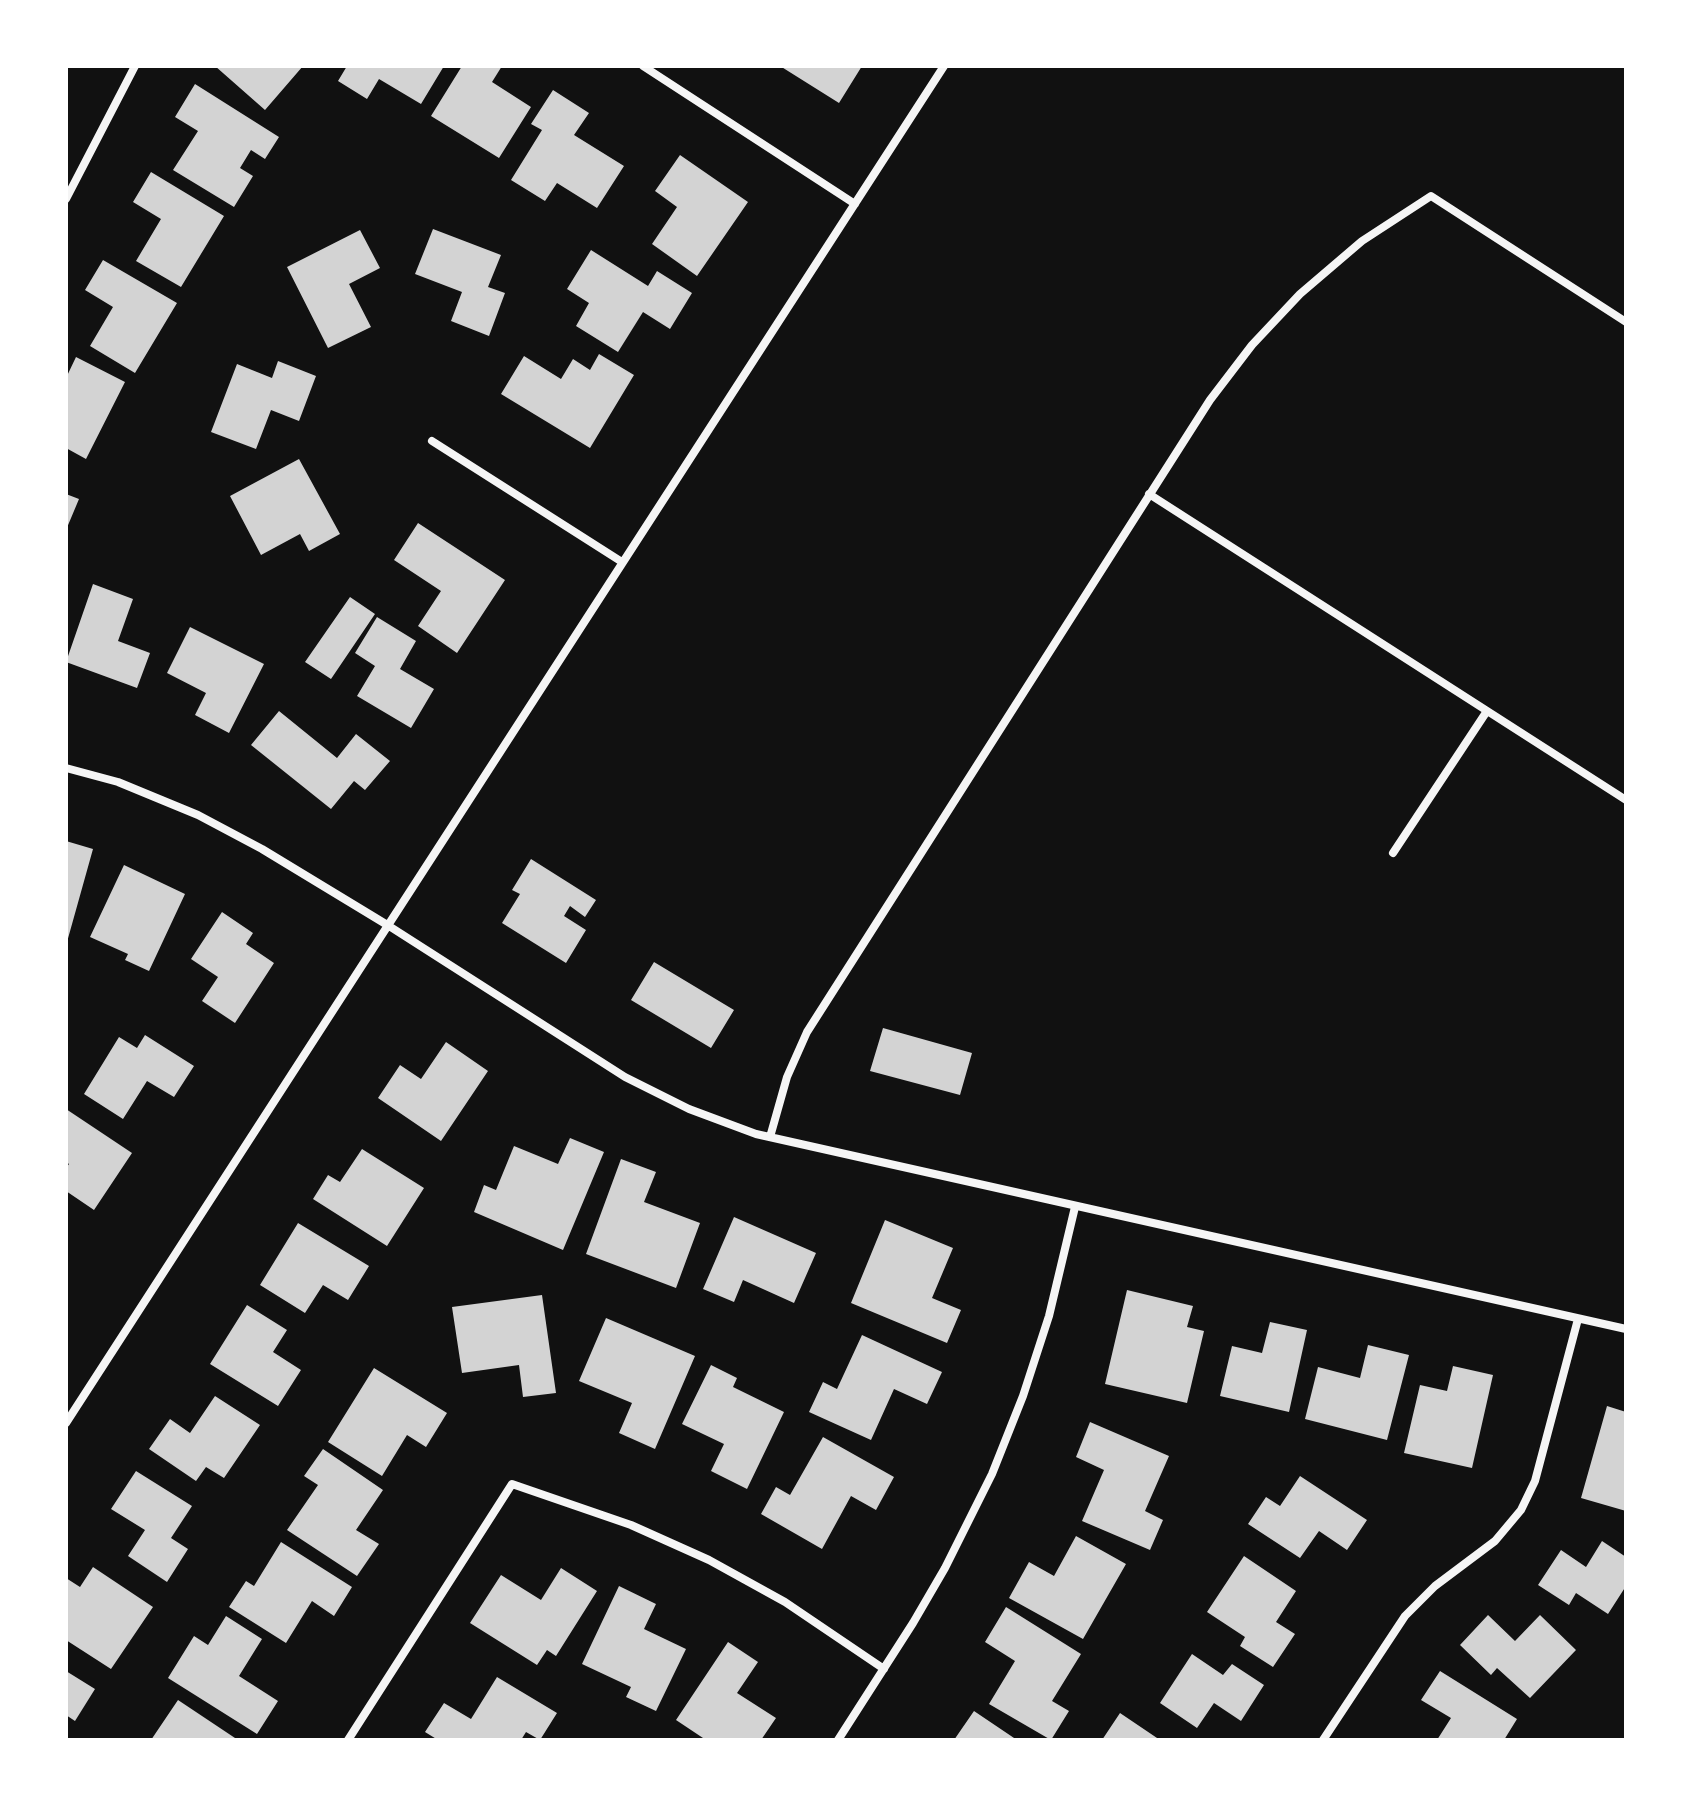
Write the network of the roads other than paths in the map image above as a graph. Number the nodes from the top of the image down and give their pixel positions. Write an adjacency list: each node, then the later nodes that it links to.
1 (135, 66): 4 (street)
2 (643, 66): 5 (street)
3 (944, 66): 5 (street)
4 (66, 199)
5 (855, 204): 9 (street)
6 (1626, 322): 8 (street)
7 (432, 441): 9 (street)
8 (1149, 494): 10 (street); 15 (street)
9 (622, 562): 14 (street)
10 (1487, 711): 12 (street); 13 (street)
11 (66, 768): 14 (street)
12 (1626, 800)
13 (1393, 853)
14 (389, 926): 15 (street); 19 (street)
15 (770, 1137): 16 (street)
16 (1075, 1207): 17 (street); 20 (street)
17 (1578, 1319): 18 (street); 23 (street)
18 (1626, 1329)
19 (66, 1423)
20 (884, 1669): 21 (street); 22 (street)
21 (348, 1740)
22 (838, 1740)
23 (1323, 1740)

